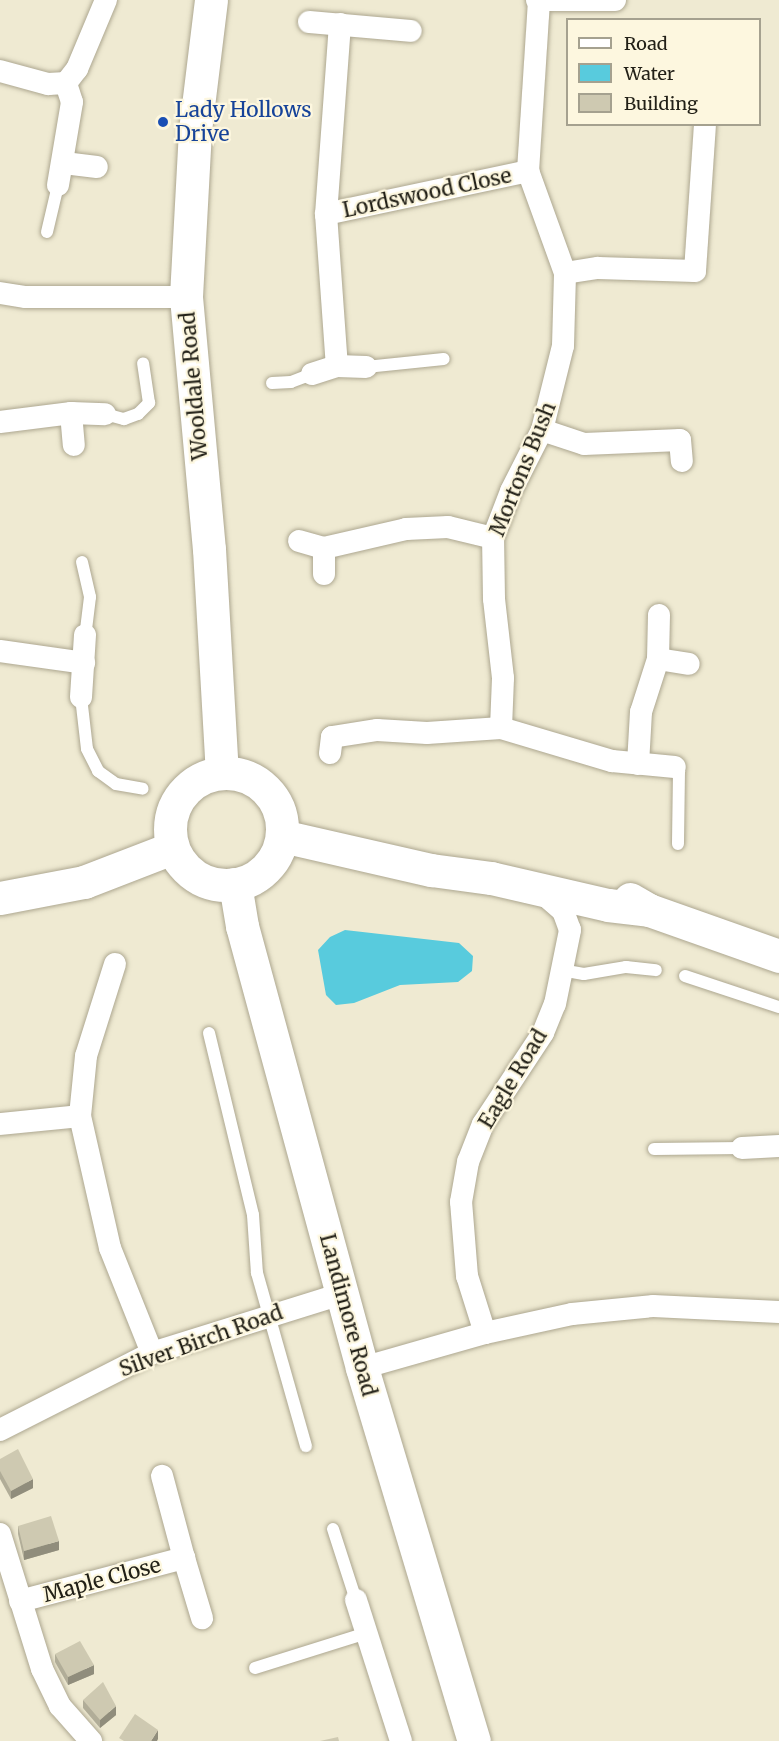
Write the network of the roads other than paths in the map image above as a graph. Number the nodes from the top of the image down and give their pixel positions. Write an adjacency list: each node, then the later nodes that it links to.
1 (106, 0): 9 (street)
2 (211, 0): 18 (street, Wooldale Road)
3 (538, 0): 4 (street); 12 (street, Mortons Bush)
4 (615, 0)
5 (309, 22): 6 (street)
6 (340, 24): 7 (street); 14 (street, Lordswood Close)
7 (411, 31)
8 (0, 71): 9 (street)
9 (66, 82): 13 (street)
10 (705, 126): 16 (street)
11 (97, 168): 13 (street)
12 (528, 171): 14 (street, Lordswood Close); 16 (street, Mortons Bush)
13 (61, 174): 15 (lane)
14 (326, 214): 21 (street, Lordswood Close)
15 (47, 232)
16 (565, 273): 28 (street, Mortons Bush)
17 (0, 293): 18 (street)
18 (186, 297): 47 (street, Wooldale Road)
19 (444, 359): 22 (lane)
20 (143, 363): 26 (lane)
21 (337, 366): 22 (street); 23 (street)
22 (366, 367)
23 (312, 374): 24 (lane)
24 (272, 383)
25 (70, 413): 26 (street); 27 (street); 29 (street)
26 (105, 414)
27 (0, 422)
28 (542, 430): 30 (street); 31 (street, Mortons Bush)
29 (74, 445)
30 (682, 461)
31 (493, 538): 33 (street); 43 (street, Mortons Bush)
32 (299, 541): 33 (street)
33 (324, 548): 35 (street)
34 (82, 562): 37 (lane)
35 (324, 574)
36 (659, 615): 39 (street)
37 (85, 635): 40 (street)
38 (0, 651): 40 (street)
39 (658, 659): 41 (street); 45 (street)
40 (84, 663): 42 (street)
41 (689, 664)
42 (81, 697): 48 (lane)
43 (501, 728): 44 (street); 45 (street)
44 (330, 753)
45 (638, 764): 46 (street)
46 (675, 767): 50 (lane)
47 (222, 772): 49 (street); 51 (street)
48 (143, 789)
49 (282, 836): 52 (street); 53 (street)
50 (678, 844)
51 (172, 848): 53 (street); 55 (street)
52 (492, 878): 54 (street); 57 (street)
53 (235, 885): 71 (street, Landimore Road)
54 (537, 890): 56 (street); 58 (street)
55 (0, 898)
56 (608, 905): 57 (street); 58 (street)
57 (649, 910): 59 (street)
58 (570, 930): 61 (street, Eagle Road)
59 (779, 956)
60 (115, 964): 66 (street)
61 (561, 970): 62 (lane); 74 (street, Eagle Road)
62 (656, 970)
63 (685, 976): 64 (lane)
64 (779, 1007)
65 (209, 1033): 73 (lane)
66 (80, 1116): 67 (street); 75 (street)
67 (0, 1124)
68 (779, 1146): 69 (street)
69 (742, 1148): 70 (lane)
70 (654, 1149)
71 (342, 1294): 73 (street, Silver Birch Road); 76 (street, Landimore Road)
72 (779, 1312): 74 (street)
73 (268, 1315): 75 (street, Silver Birch Road); 78 (lane)
74 (485, 1333): 76 (street)
75 (152, 1353): 77 (street, Silver Birch Road)
76 (362, 1368): 90 (street, Landimore Road)
77 (1, 1426)
78 (306, 1446)
79 (162, 1476): 82 (street, Maple Close)
80 (333, 1529): 84 (lane)
81 (0, 1534): 83 (street)
82 (184, 1558): 83 (street, Maple Close); 85 (street, Maple Close)
83 (20, 1600): 88 (street)
84 (356, 1600): 86 (street)
85 (201, 1618)
86 (367, 1633): 87 (lane); 89 (street)
87 (255, 1668)
88 (91, 1741)
89 (401, 1741)
90 (474, 1741)

